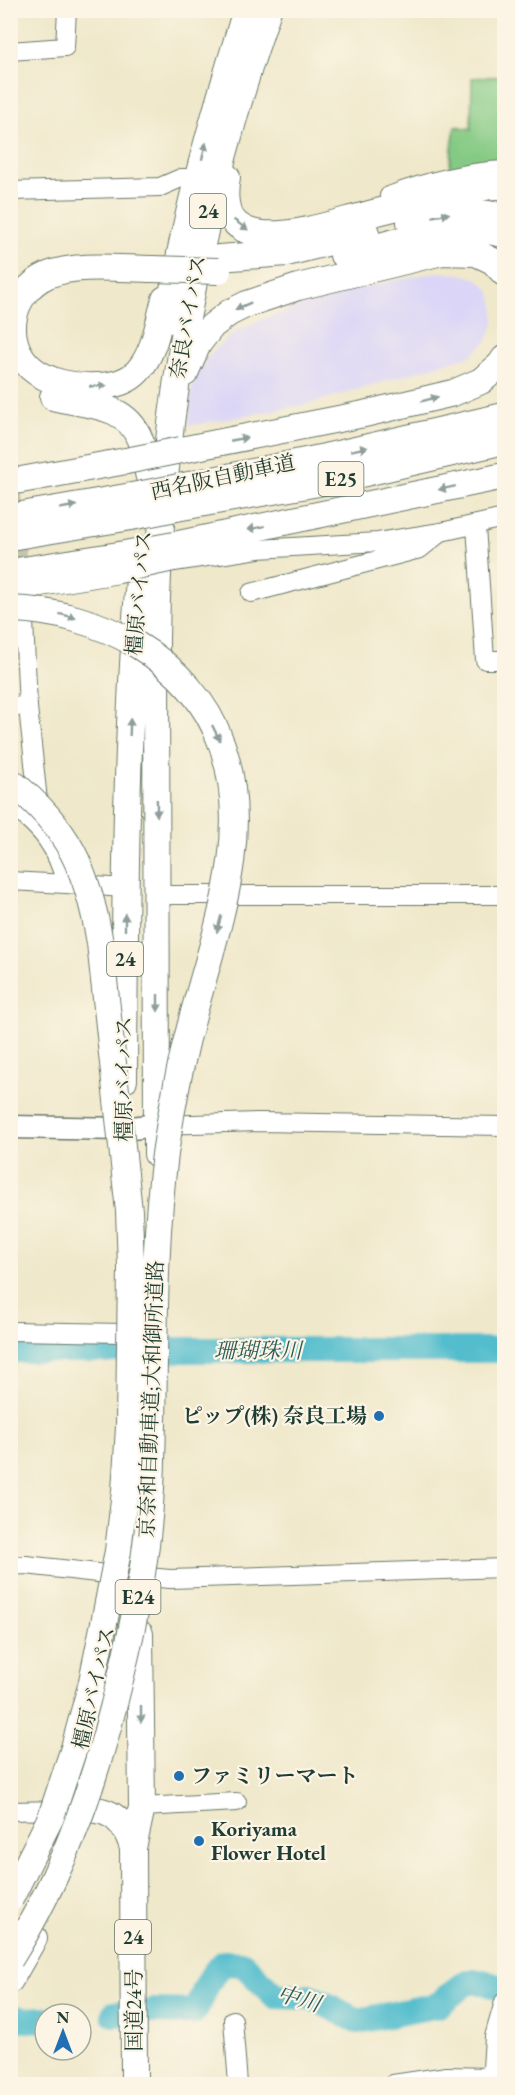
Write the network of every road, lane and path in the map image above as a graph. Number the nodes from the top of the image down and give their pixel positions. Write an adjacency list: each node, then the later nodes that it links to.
1 (67, 10): 4 (street)
2 (246, 10): 7 (highway, 奈良バイパス / 24, one-way to 2)
3 (268, 10): 15 (highway, one-way to 15); 21 (highway, 奈良バイパス / 24)
4 (11, 51): 5 (street)
5 (10, 63)
6 (504, 170): 10 (street)
7 (197, 178): 9 (street); 12 (highway, 奈良バイパス / 24)
8 (504, 186): 14 (highway)
9 (10, 191)
10 (389, 196)
11 (504, 218): 14 (highway, one-way to 11)
12 (185, 228): 16 (highway, one-way to 12); 25 (highway, 橿原バイパス / 24)
13 (504, 234): 14 (highway)
14 (373, 240): 15 (highway); 15 (highway); 15 (highway); 15 (highway); 17 (highway)
15 (300, 258): 16 (highway); 21 (highway, one-way to 21)
16 (155, 263): 18 (highway)
17 (504, 273)
18 (10, 283)
19 (504, 359): 26 (highway, one-way to 19, bridge)
20 (10, 370): 25 (highway)
21 (172, 416): 47 (highway, 橿原バイパス / 24, one-way to 47)
22 (504, 416): 27 (highway, 西名阪自動車道 / E25, one-way to 22)
23 (504, 441): 27 (highway, 西名阪自動車道 / E25)
24 (504, 476): 34 (highway, one-way to 34)
25 (149, 477): 46 (highway, 橿原バイパス / 24, one-way to 25)
26 (10, 482)
27 (177, 497): 28 (highway, 西名阪自動車道 / E25, bridge)
28 (132, 506): 29 (highway, 西名阪自動車道 / E25, one-way to 28); 33 (highway, 西名阪自動車道 / E25)
29 (10, 517)
30 (504, 518): 31 (street)
31 (476, 526): 32 (street); 39 (street)
32 (441, 532): 34 (street); 37 (street)
33 (10, 537)
34 (174, 554): 35 (highway, bridge)
35 (119, 565): 36 (highway); 38 (street)
36 (10, 572)
37 (251, 593)
38 (15, 600): 40 (street); 68 (highway, 京奈和自動車道;大和御所道路 / E24, one-way to 68, bridge)
39 (504, 660)
40 (19, 707): 43 (street)
41 (10, 780): 66 (highway, 京奈和自動車道;大和御所道路 / E24, bridge)
42 (10, 804): 43 (street)
43 (41, 831): 45 (street)
44 (10, 881): 45 (street)
45 (66, 884): 46 (street)
46 (125, 888): 52 (highway, 橿原バイパス / 24, one-way to 46)
47 (158, 894): 48 (street); 49 (highway, 橿原バイパス / 24, one-way to 49)
48 (504, 895)
49 (157, 1125): 50 (street); 52 (main road); 58 (highway, 橿原バイパス / 24, bridge)
50 (504, 1126)
51 (10, 1127): 52 (main road)
52 (123, 1129): 54 (highway, 橿原バイパス / 24)
53 (10, 1331): 54 (street)
54 (124, 1335): 57 (highway, 橿原バイパス / 24)
55 (10, 1566): 57 (street)
56 (504, 1568): 58 (street)
57 (115, 1575): 63 (highway, 橿原バイパス / 24)
58 (148, 1577): 59 (highway, 橿原バイパス / 24)
59 (140, 1634): 61 (highway, 24, one-way to 61); 62 (highway, 橿原バイパス / 24)
60 (237, 1802): 61 (street)
61 (142, 1807): 65 (highway, 24)
62 (94, 1809): 63 (highway); 65 (highway); 69 (highway, 橿原バイパス / 24)
63 (62, 1810): 64 (street); 67 (highway, 橿原バイパス / 24)
64 (10, 1811)
65 (129, 1837): 73 (highway, 国道24号 / 24)
66 (10, 1899)
67 (10, 1914)
68 (10, 1959)
69 (10, 1980)
70 (504, 2002): 72 (street)
71 (232, 2020): 74 (street)
72 (491, 2081): 75 (street)
73 (134, 2085)
74 (238, 2085)
75 (393, 2085)

